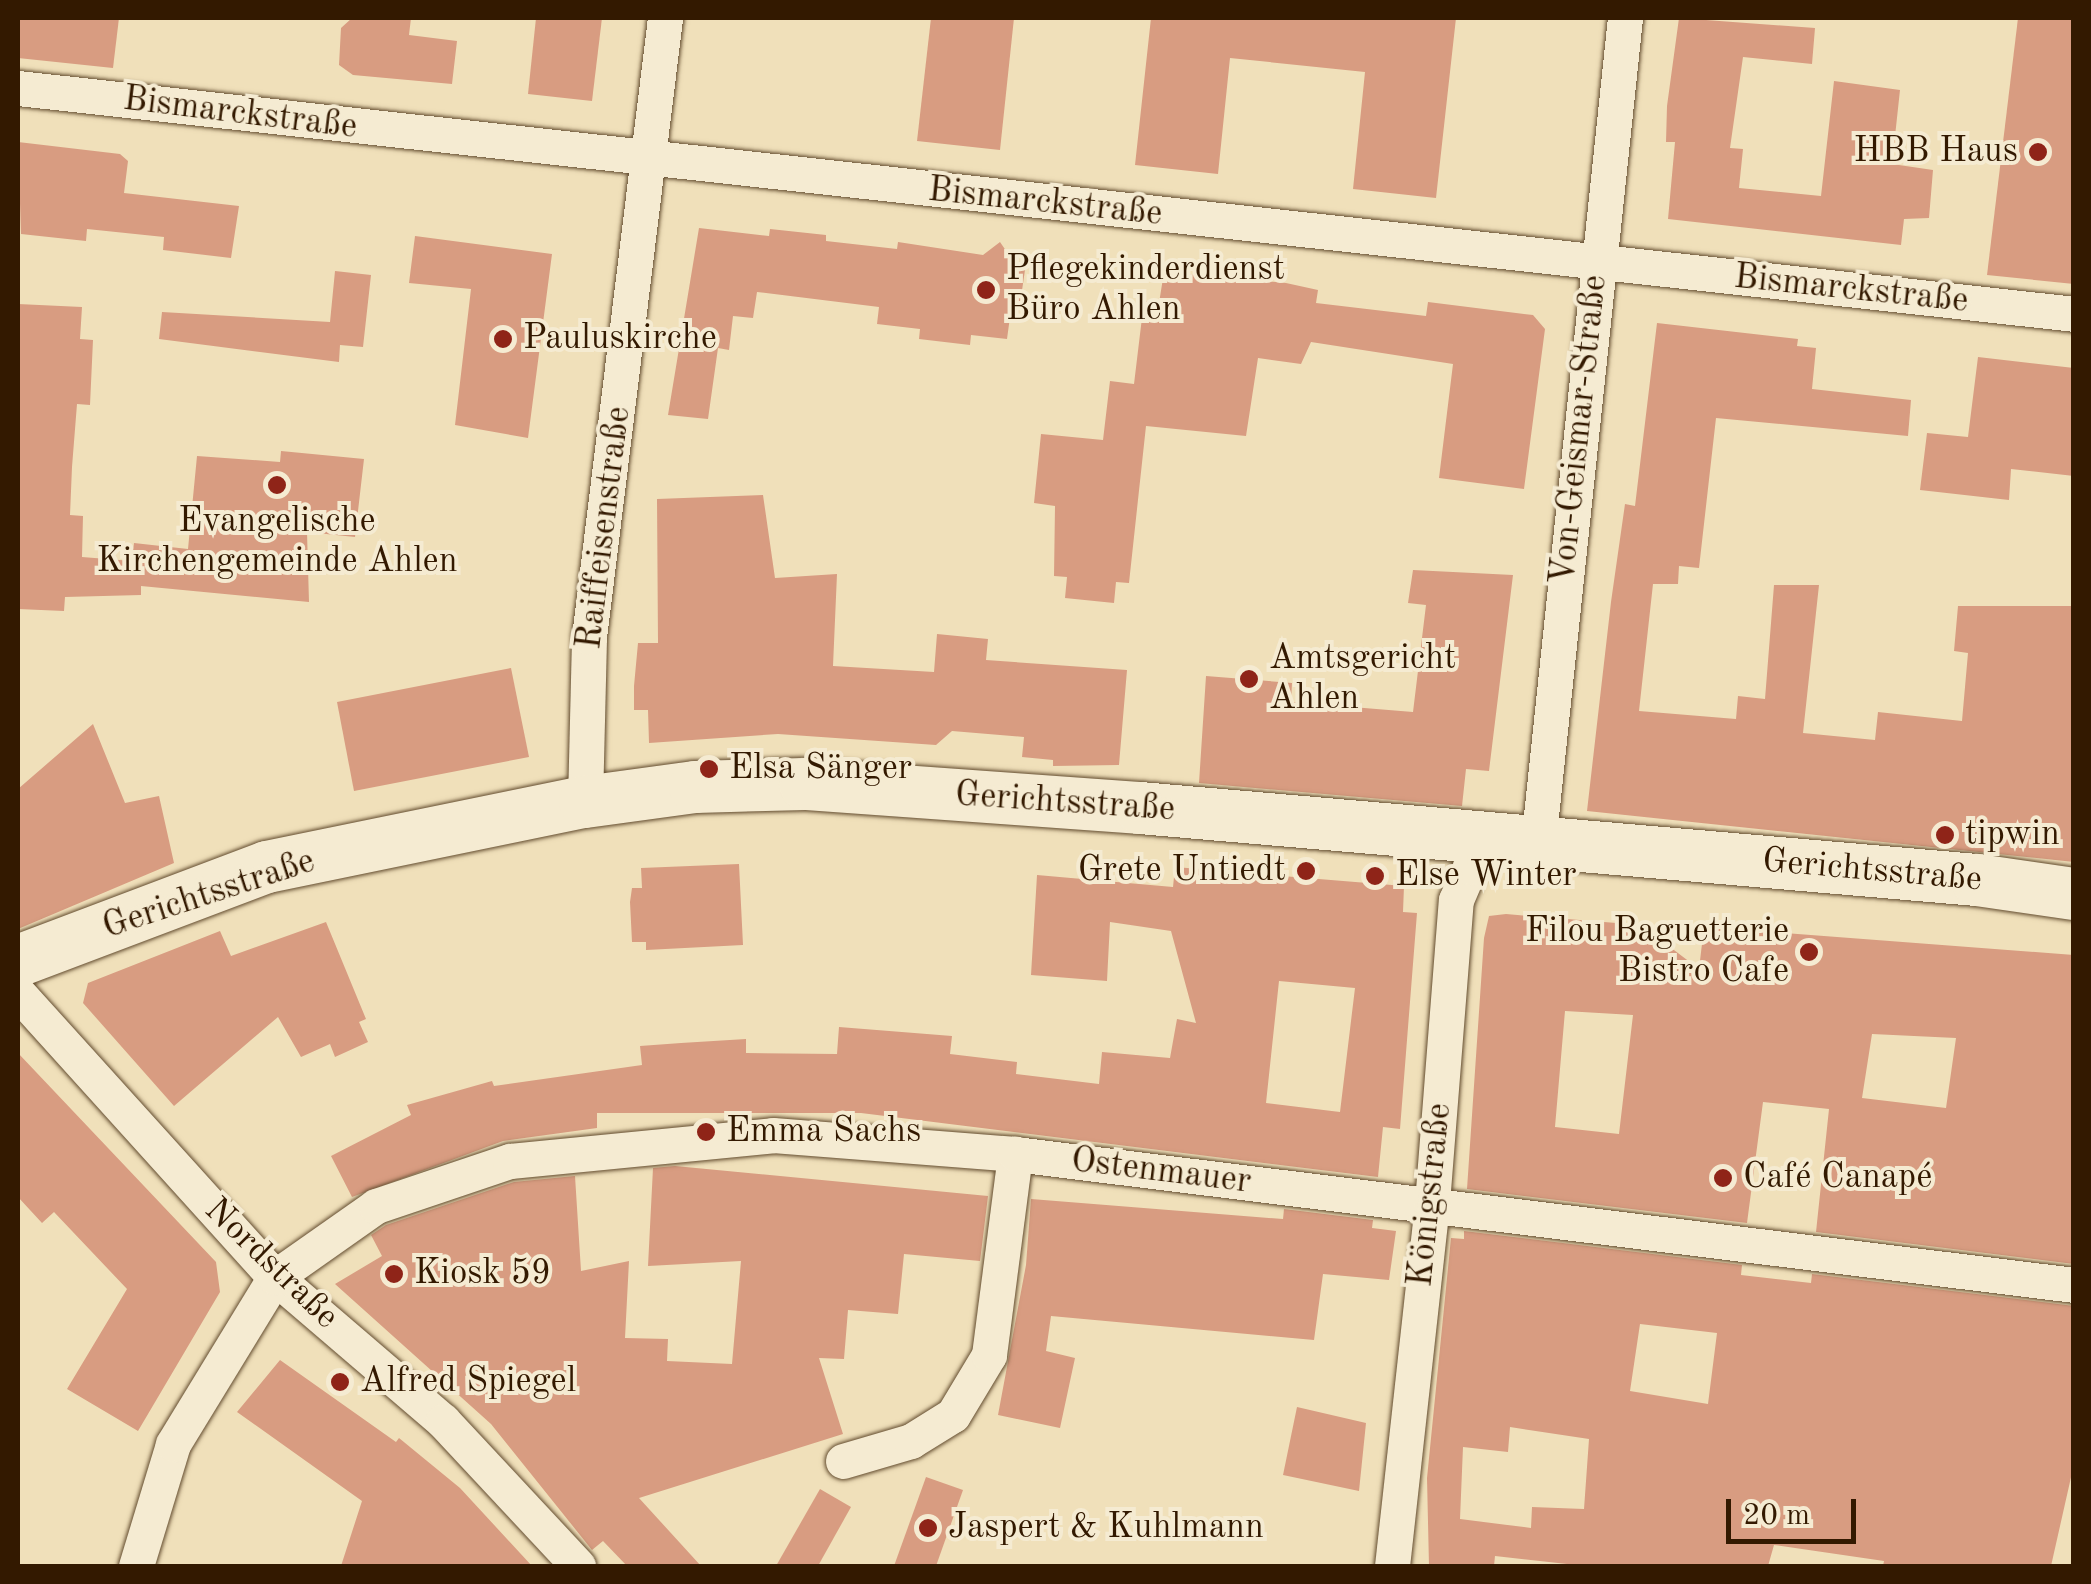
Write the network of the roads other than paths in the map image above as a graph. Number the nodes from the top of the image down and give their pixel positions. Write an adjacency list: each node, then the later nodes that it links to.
1 (665, 18): 4 (street, Raiffeisenstraße)
2 (1625, 18): 5 (street, Von-Geismar-Straße)
3 (18, 88): 4 (street, Bismarckstraße)
4 (650, 161): 5 (street, Bismarckstraße); 7 (street, Raiffeisenstraße)
5 (1598, 262): 6 (street, Bismarckstraße); 8 (street, Von-Geismar-Straße)
6 (2074, 314)
7 (585, 802): 8 (street, Gerichtsstraße); 10 (street, Gerichtsstraße)
8 (1520, 842): 9 (street, Gerichtsstraße); 13 (street, Königstraße)
9 (2074, 894)
10 (18, 961)
11 (18, 992): 14 (street, Nordstraße)
12 (1016, 1154): 13 (street, Ostenmauer); 14 (street, Ostenmauer); 16 (street)
13 (1432, 1203): 15 (street, Ostenmauer); 19 (street, Königstraße)
14 (275, 1277): 17 (street); 18 (street, Nordstraße)
15 (2074, 1285)
16 (842, 1461)
17 (136, 1566)
18 (578, 1566)
19 (1392, 1566)

